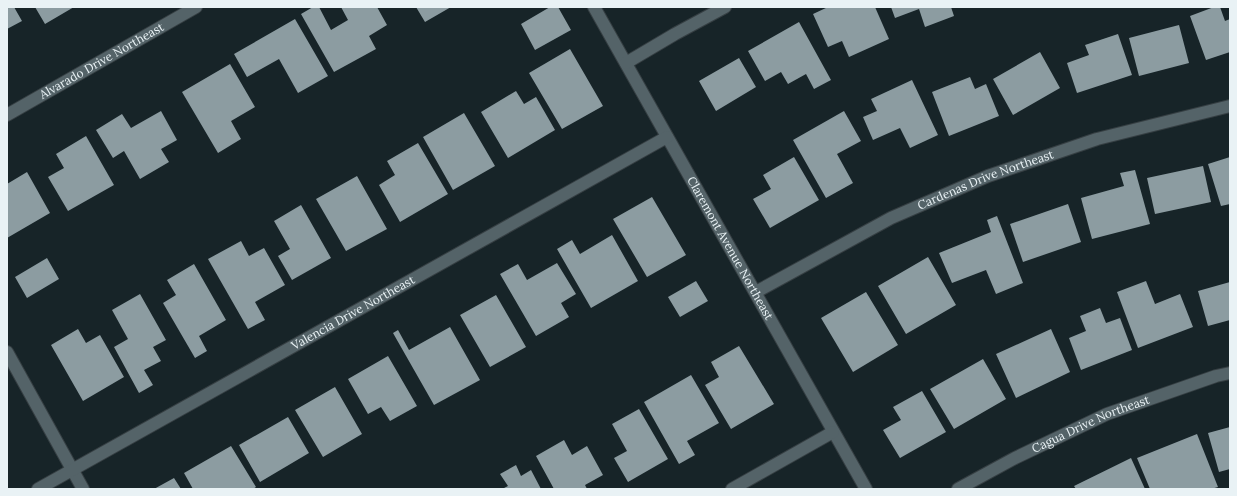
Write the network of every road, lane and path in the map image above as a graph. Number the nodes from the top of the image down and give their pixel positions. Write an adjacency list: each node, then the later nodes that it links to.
1 (196, 7): 6 (street, Alvarado Drive Northeast)
2 (594, 7): 4 (street, Claremont Avenue Northeast)
3 (725, 7): 4 (street)
4 (626, 63): 7 (street, Claremont Avenue Northeast)
5 (1230, 106): 8 (street, Cardenas Drive Northeast)
6 (7, 116)
7 (667, 137): 8 (street, Claremont Avenue Northeast); 12 (street, Valencia Drive Northeast)
8 (756, 292): 11 (street, Claremont Avenue Northeast)
9 (7, 352): 12 (street)
10 (1230, 373): 17 (street, Cagua Drive Northeast)
11 (833, 432): 15 (street); 16 (street, Claremont Avenue Northeast)
12 (72, 470): 13 (street, Valencia Drive Northeast); 14 (street)
13 (38, 489)
14 (83, 489)
15 (732, 489)
16 (866, 489)
17 (958, 489)

